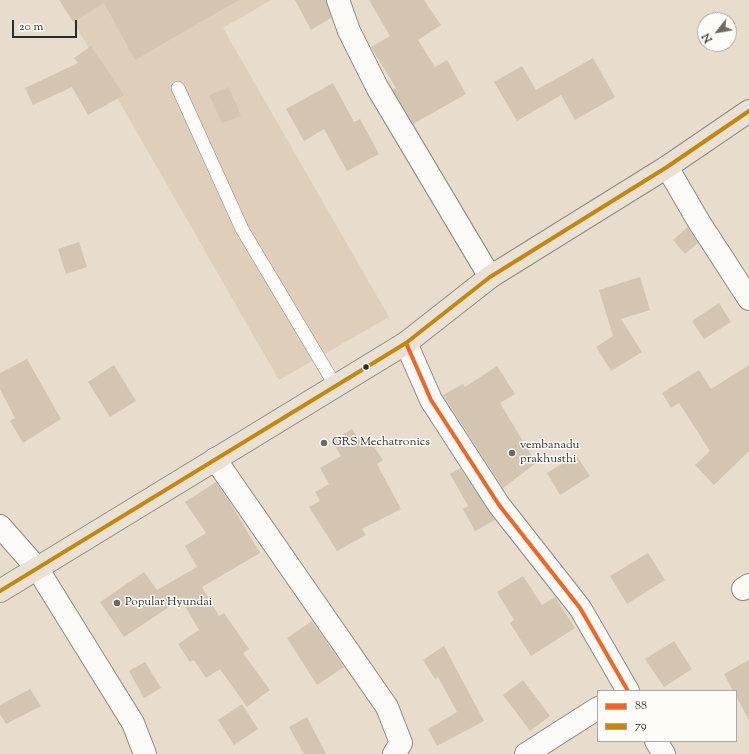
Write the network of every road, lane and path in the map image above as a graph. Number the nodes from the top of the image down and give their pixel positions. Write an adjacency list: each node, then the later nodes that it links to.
1 (338, 0): 5 (street)
2 (178, 88): 8 (lane)
3 (749, 110): 4 (highway)
4 (667, 167): 5 (highway); 6 (street)
5 (490, 276): 7 (highway)
6 (749, 299)
7 (406, 343): 8 (highway); 13 (street)
8 (335, 385): 9 (highway)
9 (215, 459): 11 (highway); 17 (street)
10 (0, 526): 11 (street)
11 (37, 568): 12 (highway); 16 (street)
12 (0, 591)
13 (626, 690)
14 (597, 709): 18 (street)
15 (657, 742): 19 (street)
16 (145, 754)
17 (394, 754)
18 (526, 754)
19 (664, 754)

